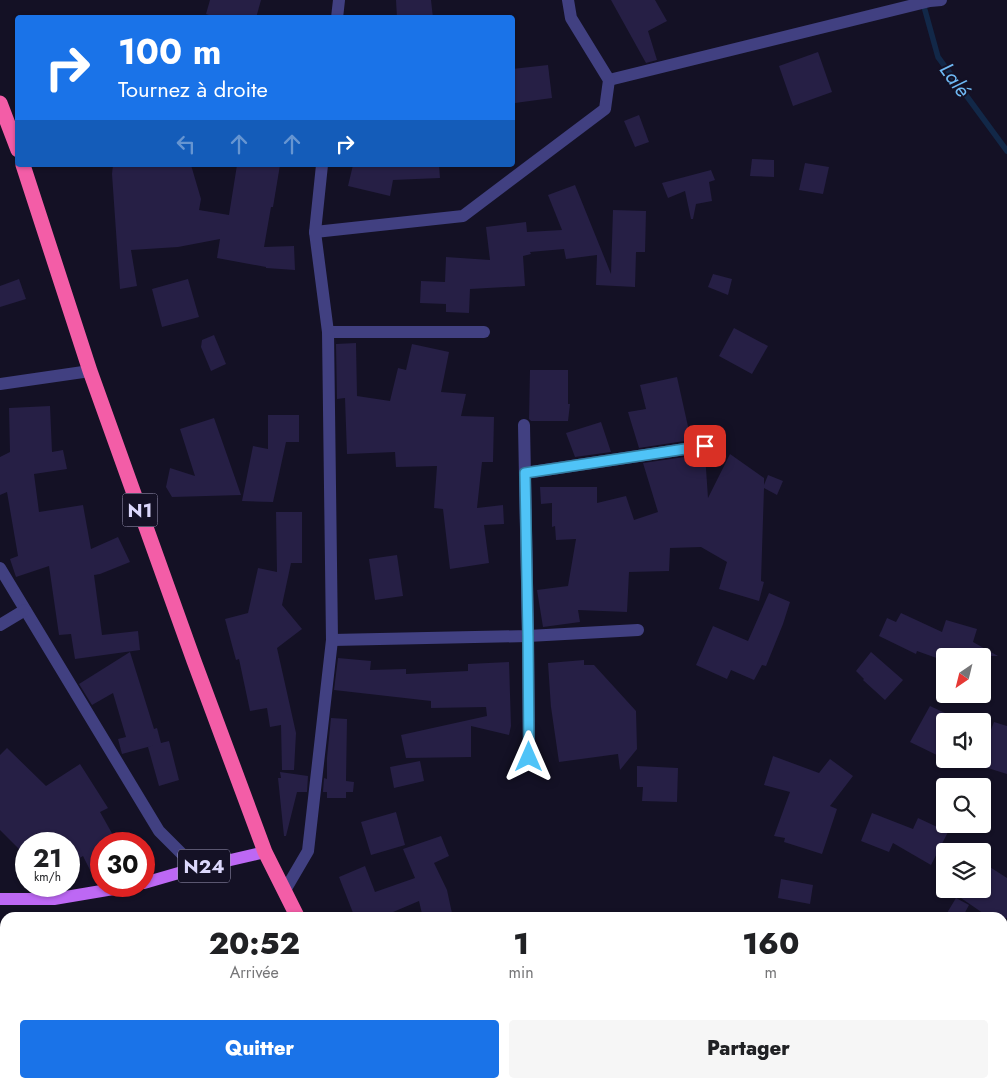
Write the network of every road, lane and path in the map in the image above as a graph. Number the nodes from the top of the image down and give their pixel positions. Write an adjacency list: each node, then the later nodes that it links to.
1 (339, 0): 4 (street)
2 (568, 0): 5 (street)
3 (936, 1): 5 (street)
4 (337, 15)
5 (609, 80): 10 (street)
6 (0, 103): 7 (highway)
7 (15, 142)
8 (24, 167): 13 (highway, N1)
9 (322, 167): 10 (street)
10 (315, 232): 11 (street)
11 (328, 332): 12 (street); 23 (street)
12 (484, 332)
13 (90, 371): 14 (street); 25 (highway, N1)
14 (0, 384)
15 (524, 425): 17 (street)
16 (705, 446): 17 (street)
17 (525, 473): 22 (street)
18 (0, 568): 19 (street)
19 (25, 610): 20 (street); 26 (street)
20 (0, 625)
21 (638, 630): 22 (street)
22 (528, 636): 23 (street); 24 (street)
23 (332, 640): 28 (street)
24 (529, 757)
25 (265, 852): 26 (main road, N24); 28 (highway, N1)
26 (196, 868): 27 (main road, N24)
27 (155, 880)
28 (284, 892): 31 (highway, N1)
29 (90, 893): 30 (main road)
30 (0, 899)
31 (295, 912)

